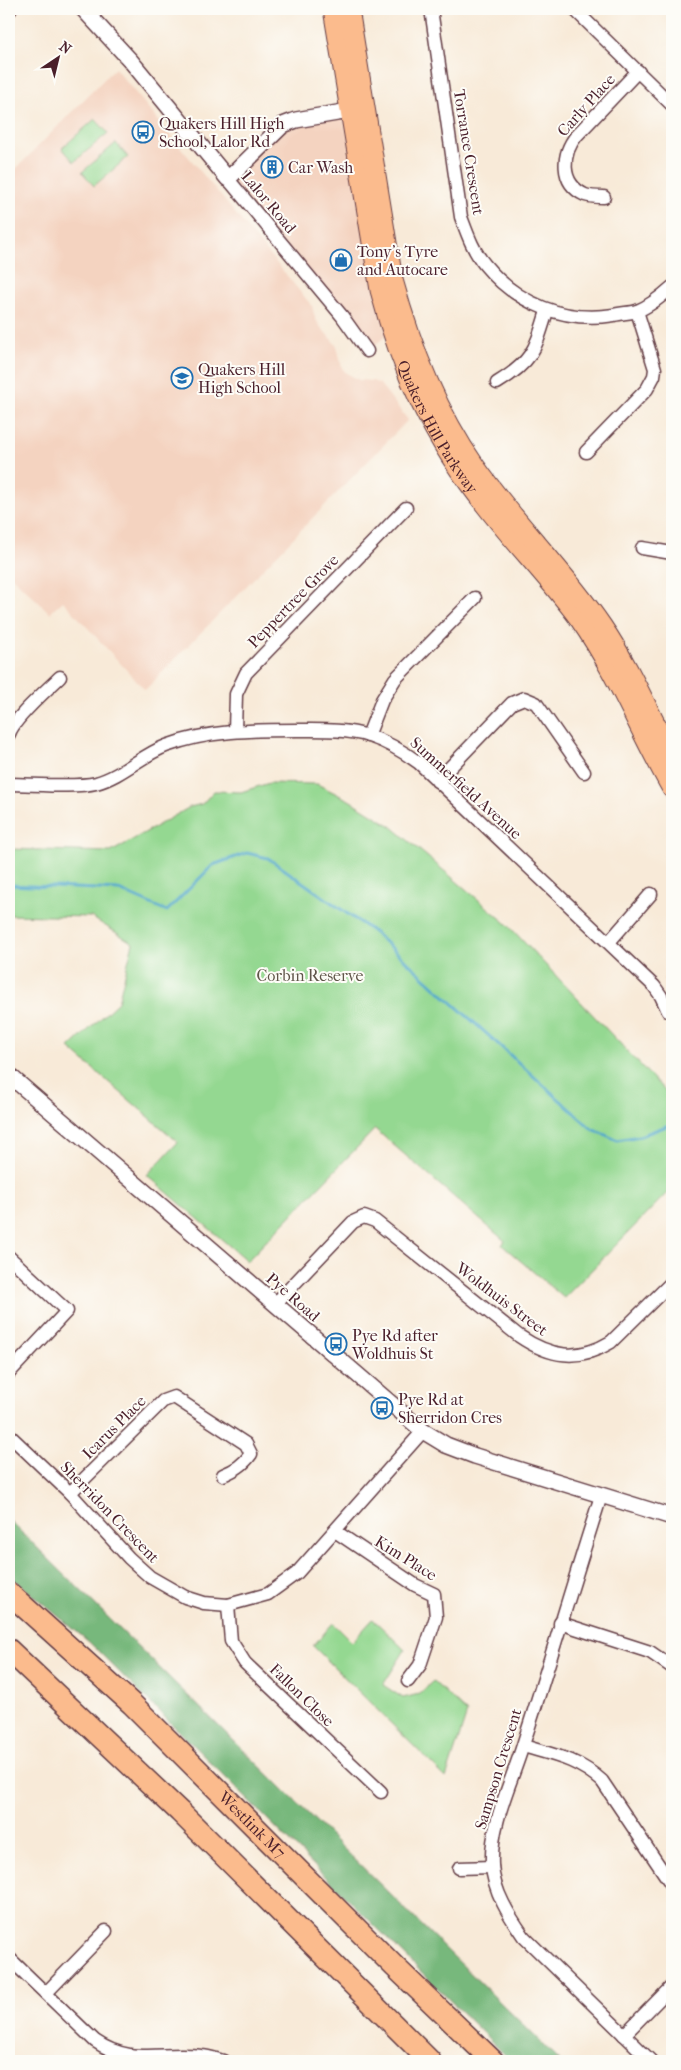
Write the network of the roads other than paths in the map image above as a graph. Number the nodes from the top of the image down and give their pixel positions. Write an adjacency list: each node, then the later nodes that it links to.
1 (83, 9): 9 (street, Lalor Road)
2 (333, 9): 8 (main road, Quakers Hill Parkway)
3 (350, 9): 8 (main road, Quakers Hill Parkway)
4 (431, 9): 12 (street, Torrance Crescent)
5 (574, 9): 6 (street)
6 (638, 71): 7 (street); 10 (street, Carly Place)
7 (672, 105)
8 (358, 109): 9 (street); 25 (main road, Quakers Hill Parkway); 29 (main road, Quakers Hill Parkway)
9 (228, 179): 14 (street, Lalor Road)
10 (604, 197)
11 (672, 287): 13 (street, Torrance Crescent)
12 (548, 311): 13 (street, Torrance Crescent); 15 (street)
13 (637, 311): 16 (street)
14 (367, 351)
15 (497, 383)
16 (586, 452)
17 (406, 508): 22 (street, Peppertree Grove)
18 (642, 548): 19 (street)
19 (672, 553)
20 (475, 598): 24 (street)
21 (60, 677): 23 (street)
22 (235, 731): 24 (street, Summerfield Avenue); 28 (street, Summerfield Avenue)
23 (9, 734)
24 (368, 736): 27 (street, Summerfield Avenue)
25 (672, 756)
26 (584, 772): 27 (street)
27 (437, 781): 31 (street, Summerfield Avenue)
28 (9, 784)
29 (672, 789)
30 (651, 894): 31 (street)
31 (609, 942): 32 (street, Summerfield Avenue)
32 (668, 1011)
33 (9, 1075): 36 (street, Pye Road)
34 (9, 1257): 37 (street)
35 (672, 1282): 36 (street, Woldhuis Street)
36 (275, 1304): 38 (street, Pye Road)
37 (9, 1373)
38 (423, 1431): 42 (street, Pye Road); 44 (street, Sherridon Crescent)
39 (9, 1435): 41 (street, Sherridon Crescent)
40 (223, 1475): 41 (street, Icarus Place)
41 (70, 1493): 46 (street, Sherridon Crescent)
42 (601, 1496): 43 (street, Pye Road); 47 (street, Sampson Crescent)
43 (672, 1518)
44 (335, 1531): 46 (street, Sherridon Crescent); 50 (street, Kim Place)
45 (9, 1593): 64 (highway, Westlink M7)
46 (228, 1605): 52 (street, Fallon Close)
47 (560, 1623): 49 (street); 51 (street, Sampson Crescent)
48 (9, 1650): 63 (highway)
49 (672, 1667)
50 (408, 1681)
51 (523, 1746): 53 (street, Sampson Crescent); 55 (street)
52 (381, 1792)
53 (492, 1867): 54 (street); 60 (street, Sampson Crescent)
54 (459, 1868)
55 (672, 1885)
56 (106, 1931): 59 (street)
57 (9, 1958): 59 (street)
58 (672, 1986): 60 (street)
59 (46, 1993): 61 (street)
60 (624, 2034): 65 (street, Sampson Crescent)
61 (133, 2059): 62 (street)
62 (223, 2061)
63 (430, 2061)
64 (493, 2061)
65 (651, 2061)

